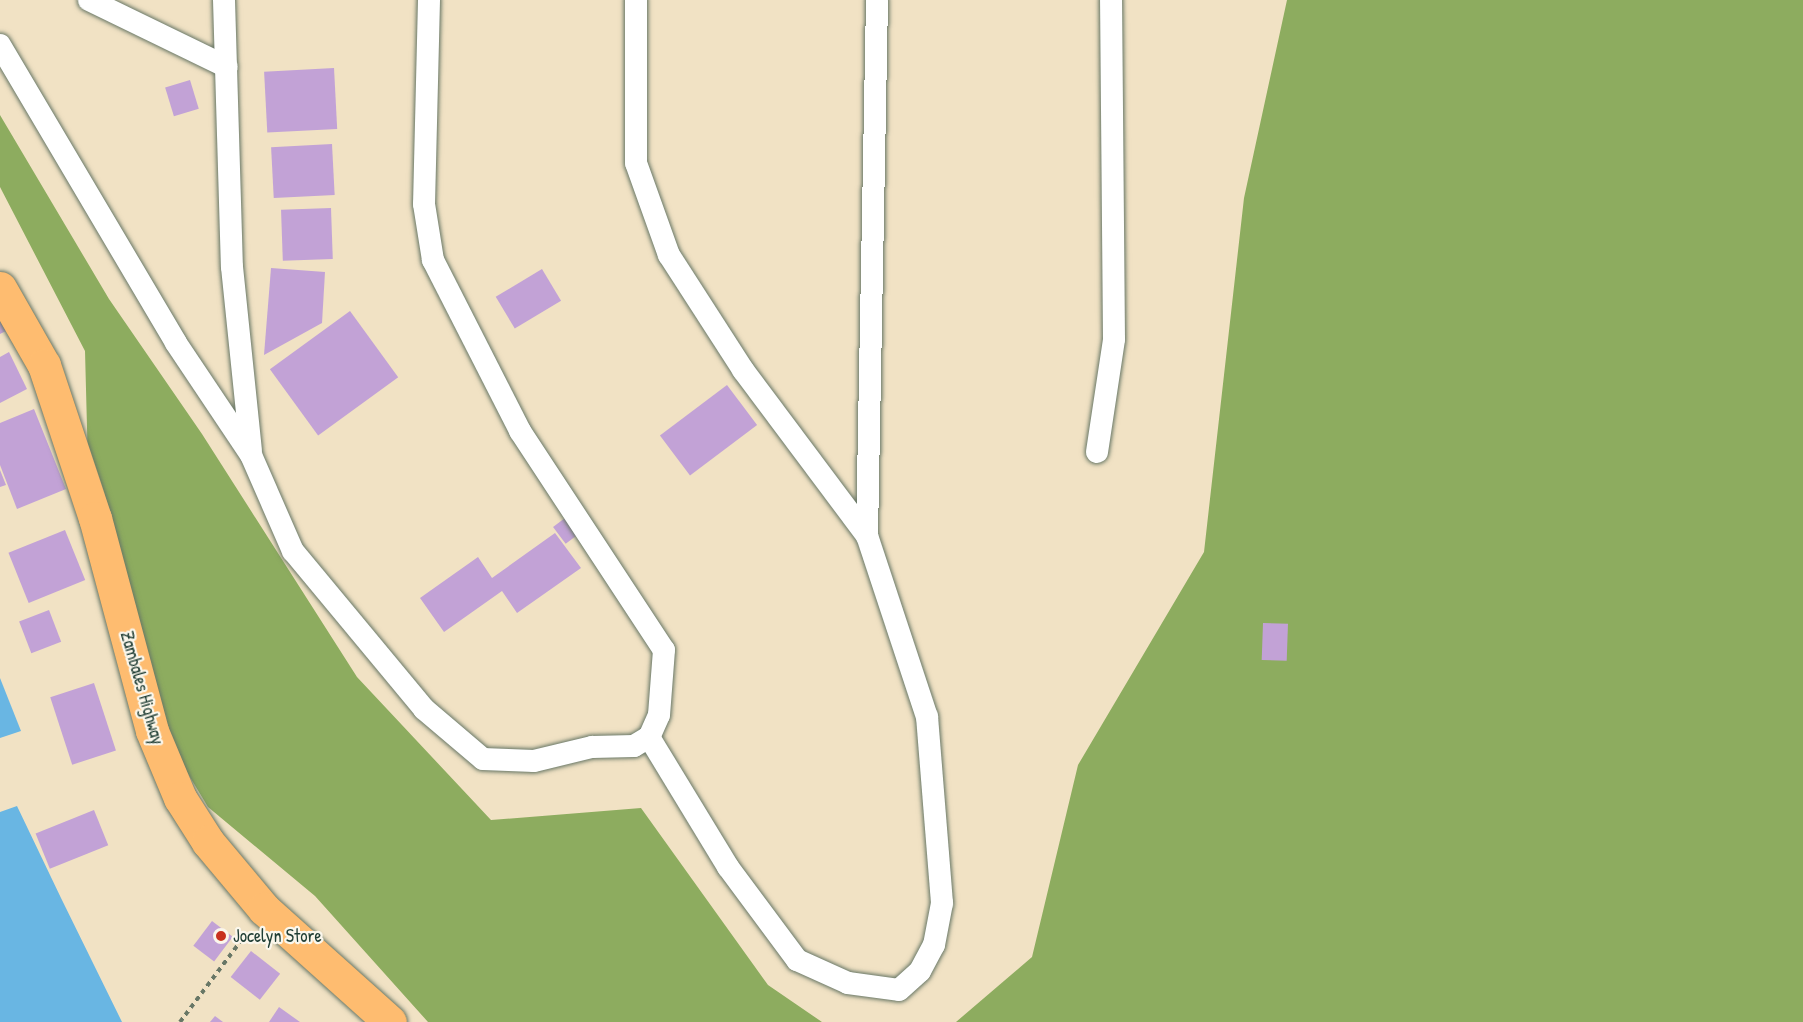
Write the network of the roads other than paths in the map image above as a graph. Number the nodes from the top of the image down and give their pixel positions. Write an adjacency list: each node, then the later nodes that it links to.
1 (89, 0): 8 (street)
2 (224, 0): 8 (street)
3 (429, 0): 13 (street)
4 (636, 0): 12 (street)
5 (877, 0): 12 (street)
6 (1111, 0): 10 (street)
7 (0, 45): 11 (street)
8 (227, 67): 11 (street)
9 (0, 288): 14 (main road, Zambales Highway)
10 (1097, 452)
11 (251, 455): 13 (street)
12 (867, 536): 13 (street)
13 (649, 737)
14 (390, 1022)

